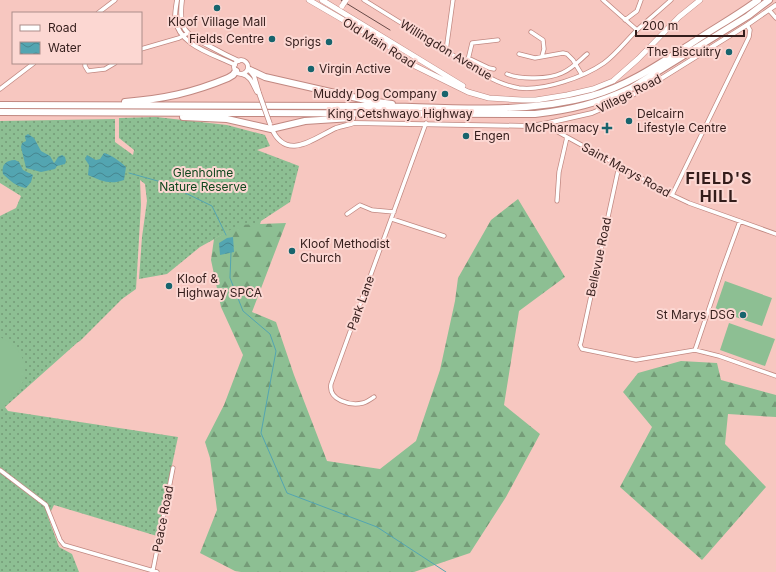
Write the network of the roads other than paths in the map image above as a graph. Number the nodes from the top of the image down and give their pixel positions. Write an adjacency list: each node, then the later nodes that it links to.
1 (115, 0): 20 (street)
2 (177, 0): 29 (street)
3 (182, 0): 28 (street)
4 (309, 0): 43 (main road, Old Main Road)
5 (322, 0): 18 (main road, Old Main Road)
6 (346, 0): 17 (main road, bridge)
7 (364, 0): 32 (street, Willingdon Avenue)
8 (453, 0): 32 (street)
9 (603, 0): 24 (street)
10 (641, 0): 24 (street)
11 (672, 0): 26 (street, Willingdon Avenue)
12 (700, 0): 53 (main road, Old Main Road)
13 (752, 0): 22 (highway, King Cetshwayo Highway)
14 (758, 0): 22 (highway, King Cetshwayo Highway)
15 (769, 0): 60 (highway, King Cetshwayo Highway)
16 (776, 5): 19 (street, Village Road)
17 (342, 6): 18 (main road); 21 (main road)
18 (334, 7): 21 (main road, Old Main Road)
19 (769, 10): 23 (street); 25 (street, Village Road)
20 (99, 12)
21 (345, 14): 35 (main road, Old Main Road)
22 (737, 14): 57 (highway, King Cetshwayo Highway)
23 (776, 18)
24 (625, 20): 26 (street)
25 (747, 25): 62 (street, Village Road); 66 (street)
26 (637, 30): 51 (street, Willingdon Avenue)
27 (531, 32): 36 (street)
28 (188, 33): 29 (street); 39 (street)
29 (183, 36): 31 (street); 47 (street)
30 (498, 40): 37 (street)
31 (142, 49)
32 (446, 51): 44 (street, Willingdon Avenue)
33 (519, 54): 36 (street)
34 (587, 54): 45 (street)
35 (414, 55): 38 (main road, Old Main Road); 43 (main road)
36 (542, 56): 45 (street)
37 (468, 58): 44 (street); 46 (street)
38 (423, 60): 49 (main road); 53 (main road, Old Main Road)
39 (239, 61): 47 (street); 48 (street)
40 (33, 64): 52 (street)
41 (85, 64): 42 (street)
42 (113, 64)
43 (411, 64): 49 (main road, Old Main Road)
44 (467, 64): 51 (street, Willingdon Avenue)
45 (575, 64): 50 (street); 51 (street)
46 (494, 69)
47 (238, 70): 48 (street); 54 (street); 56 (highway)
48 (249, 70): 54 (street); 57 (highway)
49 (422, 70): 53 (main road, Old Main Road)
50 (507, 74)
51 (582, 75)
52 (0, 89)
53 (472, 92)
54 (259, 93): 63 (street, bridge)
55 (0, 105): 56 (highway, King Cetshwayo Highway)
56 (83, 106): 57 (highway, King Cetshwayo Highway)
57 (407, 107)
58 (0, 112): 59 (highway, King Cetshwayo Highway)
59 (152, 113): 60 (highway, King Cetshwayo Highway); 63 (highway)
60 (380, 114): 63 (highway)
61 (426, 123): 62 (street, Village Road); 63 (street, Village Road); 68 (street, Park Lane)
62 (548, 123): 64 (street, Saint Marys Road)
63 (273, 129)
64 (567, 137): 65 (street, Saint Marys Road); 67 (street)
65 (619, 166): 66 (street, Saint Marys Road); 74 (street, Bellevue Road)
66 (672, 195): 71 (street, Saint Marys Road)
67 (557, 201)
68 (394, 212): 69 (street); 70 (street, Park Lane)
69 (347, 214)
70 (392, 219): 73 (street); 76 (street, Park Lane)
71 (740, 221): 72 (street, Saint Marys Road); 74 (street)
72 (776, 234)
73 (444, 236)
74 (695, 350): 75 (street)
75 (776, 376)
76 (374, 397)
77 (173, 468): 80 (street, Peace Road)
78 (0, 470): 79 (street, Peace Road)
79 (146, 570): 80 (street, Peace Road)
80 (153, 570): 81 (street, Peace Road)
81 (157, 572)

